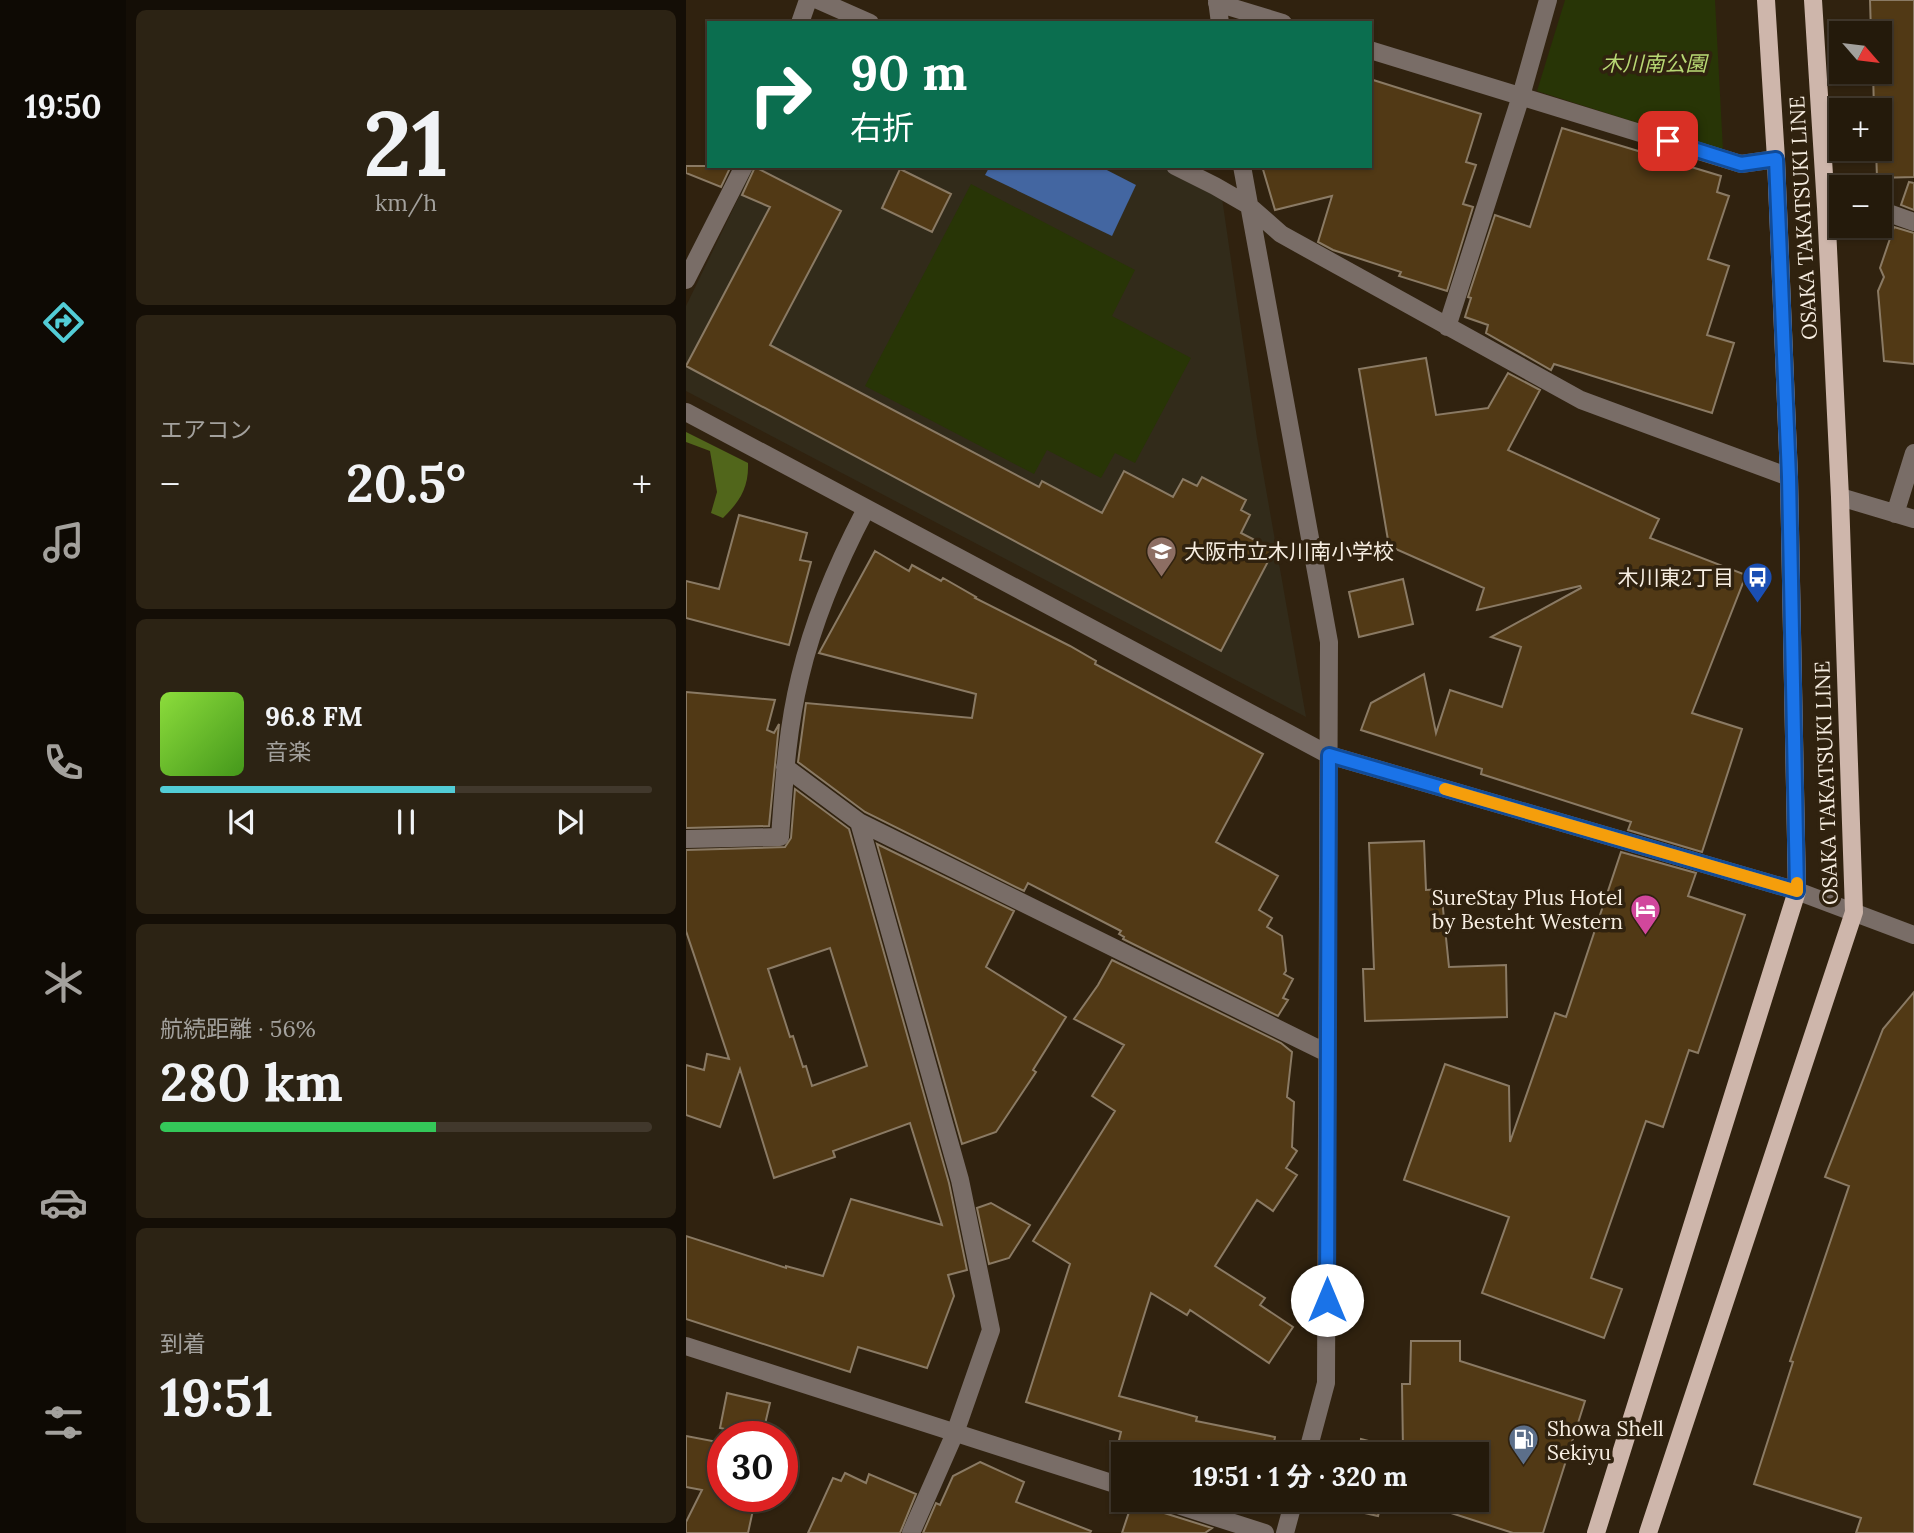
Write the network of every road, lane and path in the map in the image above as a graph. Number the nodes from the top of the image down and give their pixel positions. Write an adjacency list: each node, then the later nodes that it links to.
1 (808, 0): 7 (street)
2 (818, 0): 8 (street)
3 (1548, 0): 12 (street)
4 (1766, 0): 13 (main road, OSAKA TAKATSUKI LINE)
5 (1813, 0): 17 (main road, OSAKA TAKATSUKI LINE)
6 (1217, 1): 9 (street); 10 (street)
7 (801, 21)
8 (865, 21)
9 (1220, 21)
10 (1277, 21)
11 (1372, 51): 12 (street)
12 (1521, 96): 13 (street); 23 (street)
13 (1776, 159): 26 (main road, OSAKA TAKATSUKI LINE)
14 (743, 168): 22 (street)
15 (1179, 168): 18 (street)
16 (1242, 168): 18 (street)
17 (1831, 175)
18 (1248, 205): 23 (street); 31 (street)
19 (1892, 214): 20 (street)
20 (1914, 222)
21 (1835, 238): 27 (main road, OSAKA TAKATSUKI LINE)
22 (686, 280)
23 (1447, 327): 26 (street)
24 (686, 412): 28 (street)
25 (1914, 453): 29 (street)
26 (1789, 477): 35 (main road, OSAKA TAKATSUKI LINE)
27 (1840, 497): 29 (street); 36 (main road, OSAKA TAKATSUKI LINE)
28 (866, 509): 31 (street); 32 (street)
29 (1895, 514): 30 (street)
30 (1914, 519)
31 (1329, 755): 35 (street); 38 (street)
32 (785, 767): 33 (street); 34 (street)
33 (859, 822): 38 (street); 40 (street)
34 (686, 839)
35 (1797, 891): 36 (street); 48 (main road, OSAKA TAKATSUKI LINE)
36 (1854, 912): 37 (street); 49 (main road, OSAKA TAKATSUKI LINE)
37 (1914, 935)
38 (1327, 1053): 41 (street)
39 (686, 1346): 40 (street)
40 (956, 1433): 42 (street); 45 (street)
41 (1310, 1442)
42 (1111, 1483)
43 (1199, 1512): 46 (street)
44 (1291, 1512): 47 (street)
45 (911, 1533)
46 (1265, 1533)
47 (1285, 1533)
48 (1596, 1533)
49 (1648, 1533)

